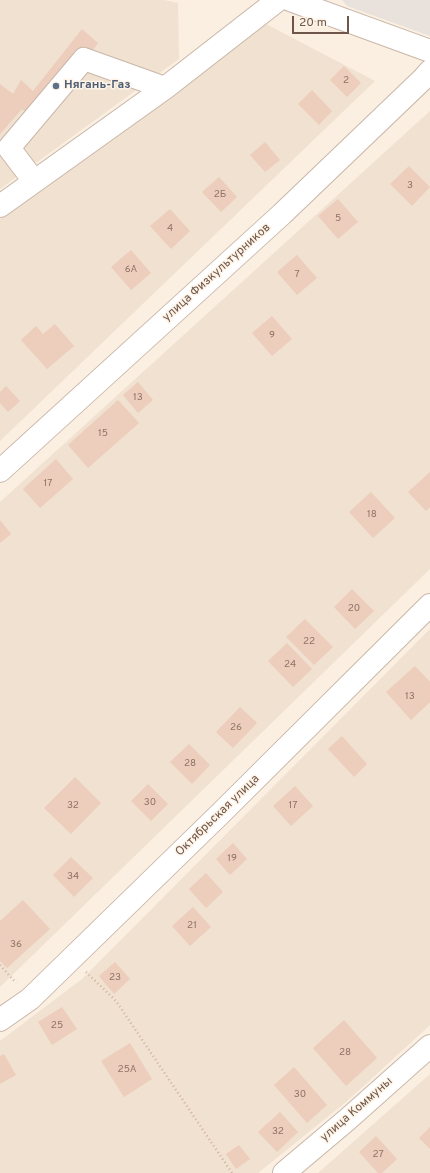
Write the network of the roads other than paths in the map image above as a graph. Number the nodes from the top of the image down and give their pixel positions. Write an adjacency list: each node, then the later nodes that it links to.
1 (278, 0): 5 (street)
2 (290, 0): 3 (street)
3 (430, 51)
4 (430, 70): 8 (street, улица Физкультурников)
5 (165, 88): 6 (street); 6 (street)
6 (34, 182): 7 (street)
7 (0, 206)
8 (0, 471)
9 (430, 605): 10 (street, Октябрьская улица)
10 (0, 1020)
11 (430, 1046): 12 (street, улица Коммуны)
12 (284, 1173)

